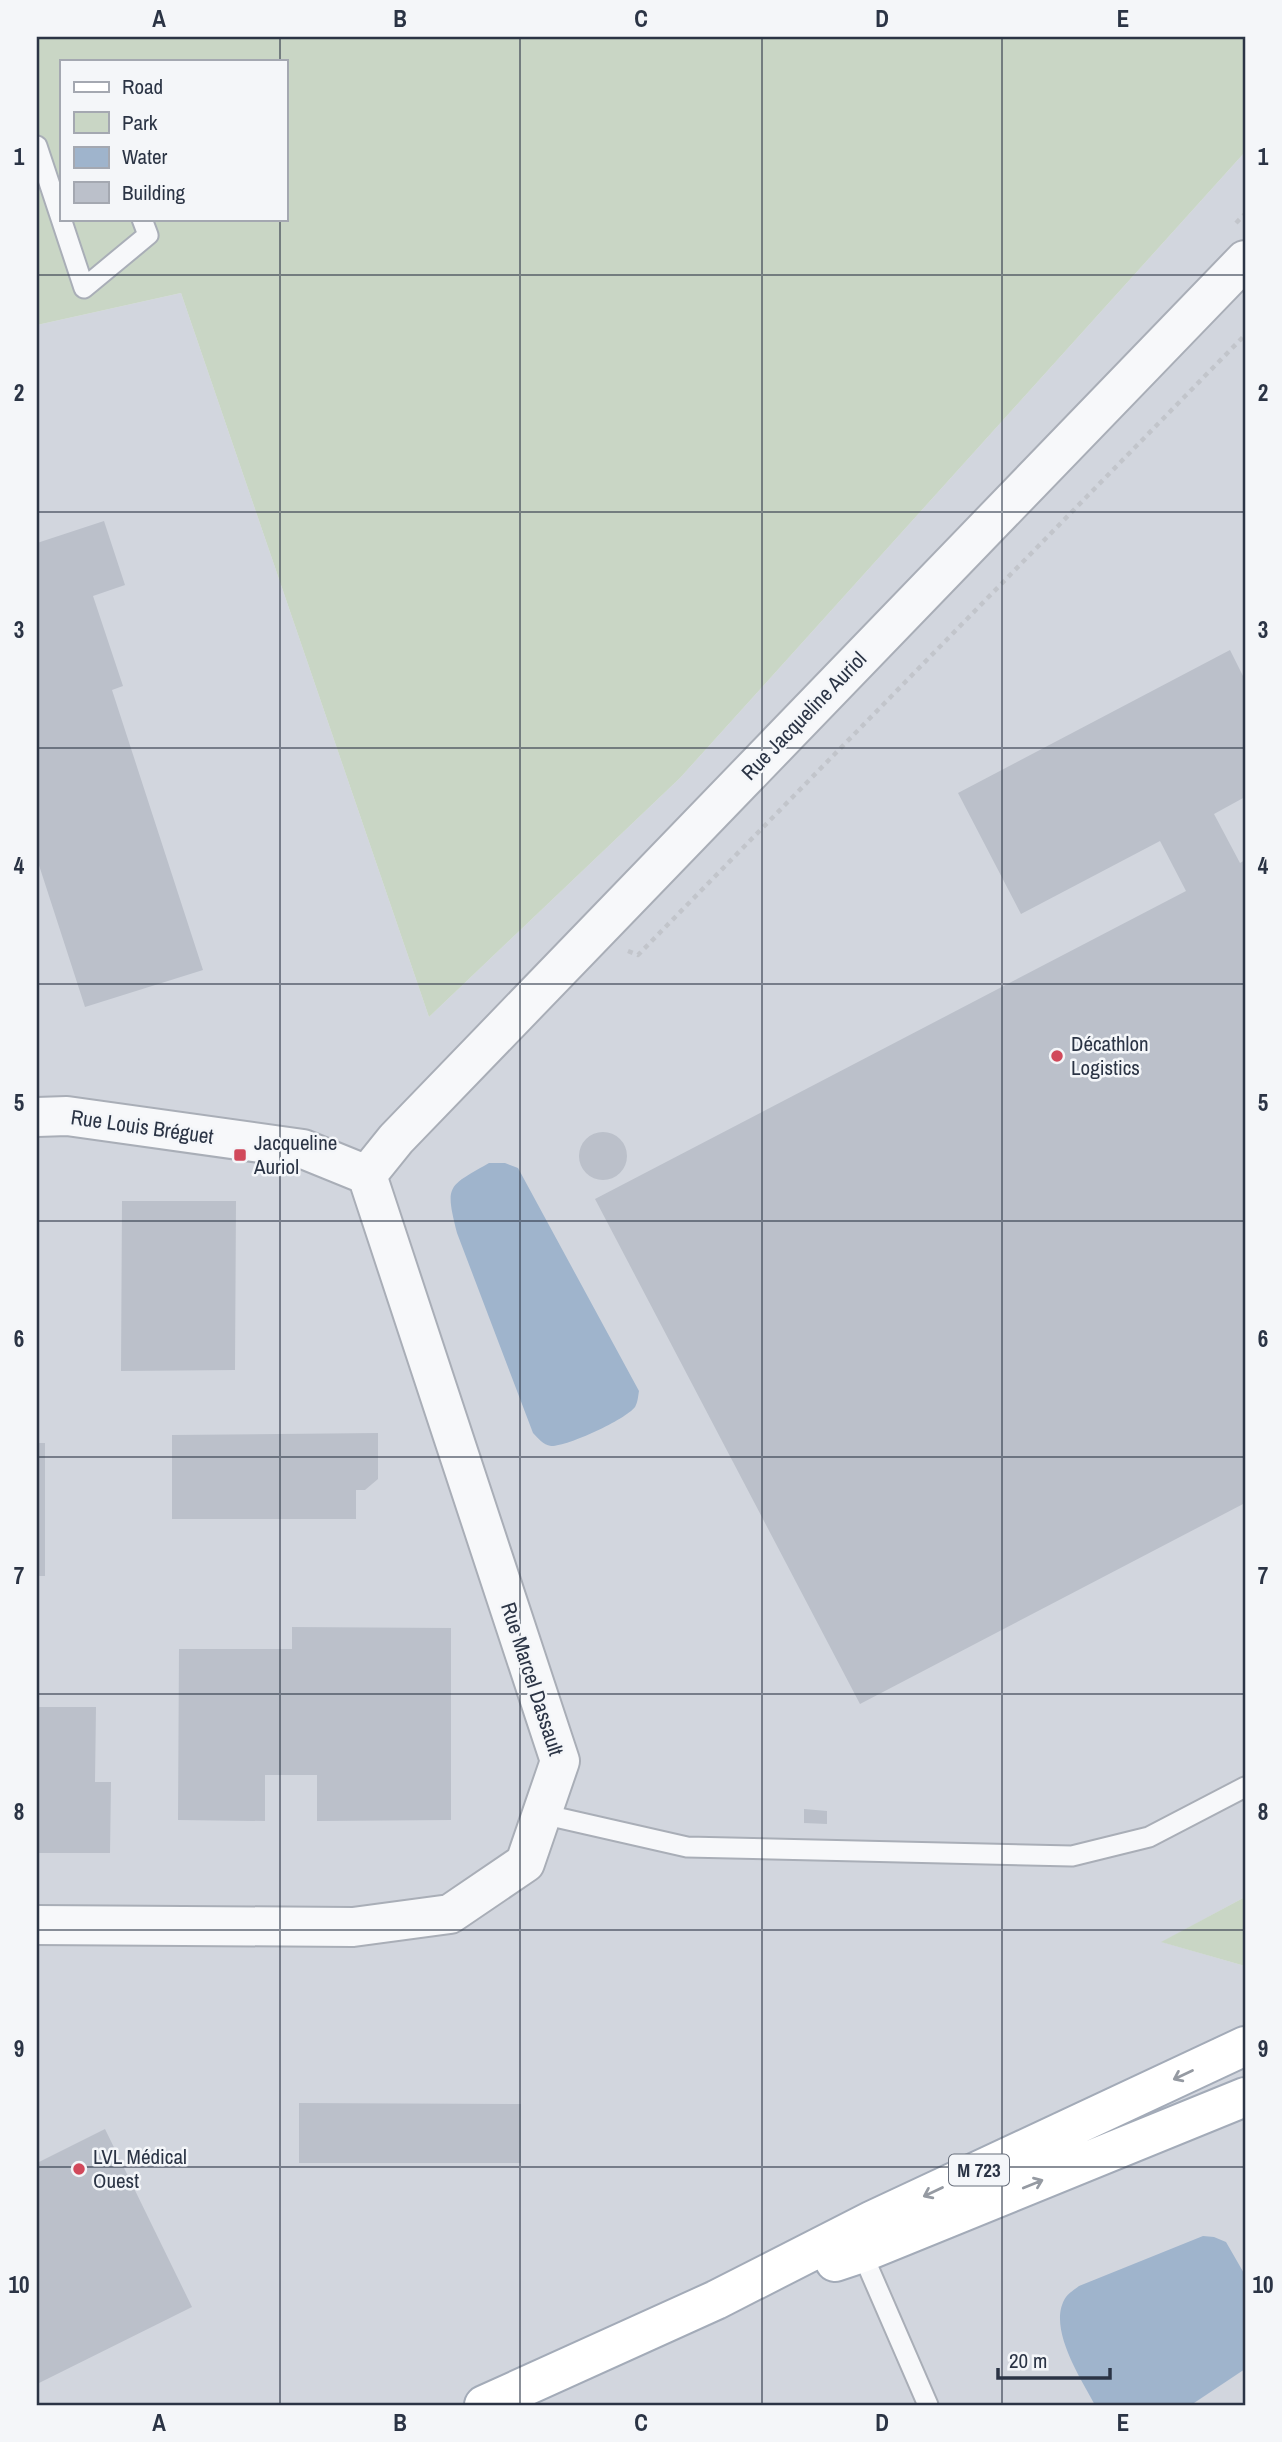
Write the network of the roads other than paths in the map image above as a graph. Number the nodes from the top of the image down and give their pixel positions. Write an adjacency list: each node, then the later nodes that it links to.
1 (37, 146): 2 (lane)
2 (60, 204)
3 (142, 220): 4 (lane)
4 (67, 221)
5 (1245, 260): 7 (street, Rue Jacqueline Auriol)
6 (37, 1116): 7 (street, Rue Louis Bréguet)
7 (367, 1175): 9 (street, Rue Marcel Dassault)
8 (1245, 1787): 9 (lane)
9 (542, 1815): 10 (street, Rue Marcel Dassault)
10 (37, 1925)
11 (1245, 2046): 14 (main road, M 723, one-way to 14)
12 (1245, 2097): 13 (main road, M 723, one-way to 12)
13 (862, 2253): 14 (main road, M 723); 16 (lane)
14 (716, 2300): 15 (main road, M 723)
15 (484, 2405)
16 (928, 2405)

